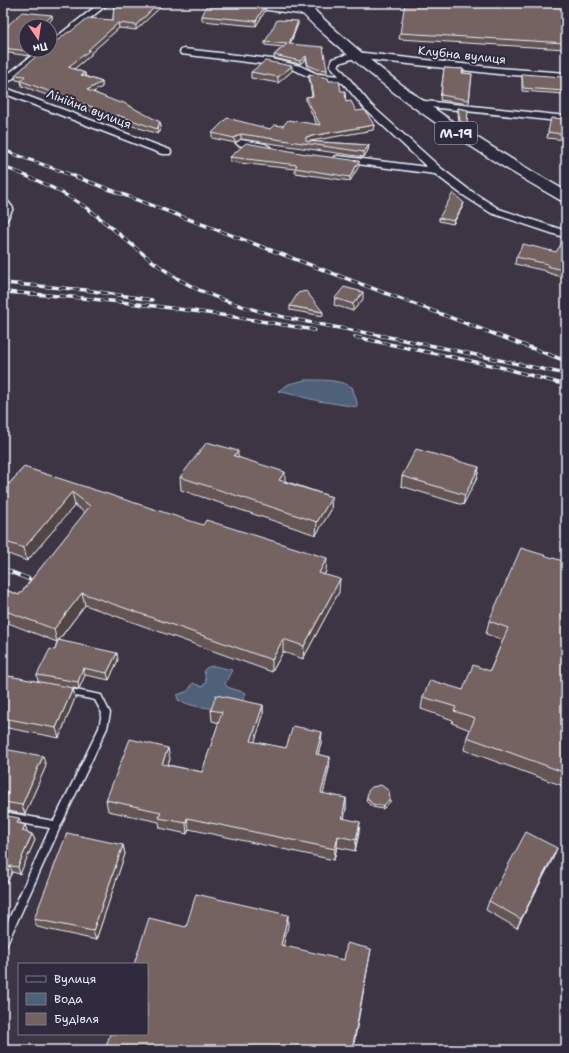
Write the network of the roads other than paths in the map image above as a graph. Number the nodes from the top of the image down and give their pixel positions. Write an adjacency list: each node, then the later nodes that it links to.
1 (105, 3): 5 (street)
2 (226, 3): 4 (street)
3 (300, 3): 4 (highway, М-19)
4 (309, 13): 7 (highway, М-19)
5 (58, 40)
6 (184, 52): 10 (street)
7 (355, 55): 9 (street, Клубна вулиця); 10 (street); 13 (highway, М-19)
8 (34, 58): 11 (street)
9 (566, 76)
10 (346, 80): 19 (street)
11 (3, 82)
12 (3, 90): 17 (street, Лінійна вулиця)
13 (415, 103): 14 (street); 20 (highway, М-19)
14 (566, 119)
15 (241, 143): 16 (street)
16 (277, 149)
17 (166, 152)
18 (328, 157): 19 (street)
19 (438, 171): 23 (street)
20 (566, 197)
21 (3, 199): 22 (lane)
22 (3, 220)
23 (566, 235)
24 (57, 689): 26 (lane)
25 (3, 816): 26 (lane)
26 (56, 825): 27 (lane)
27 (3, 943)

